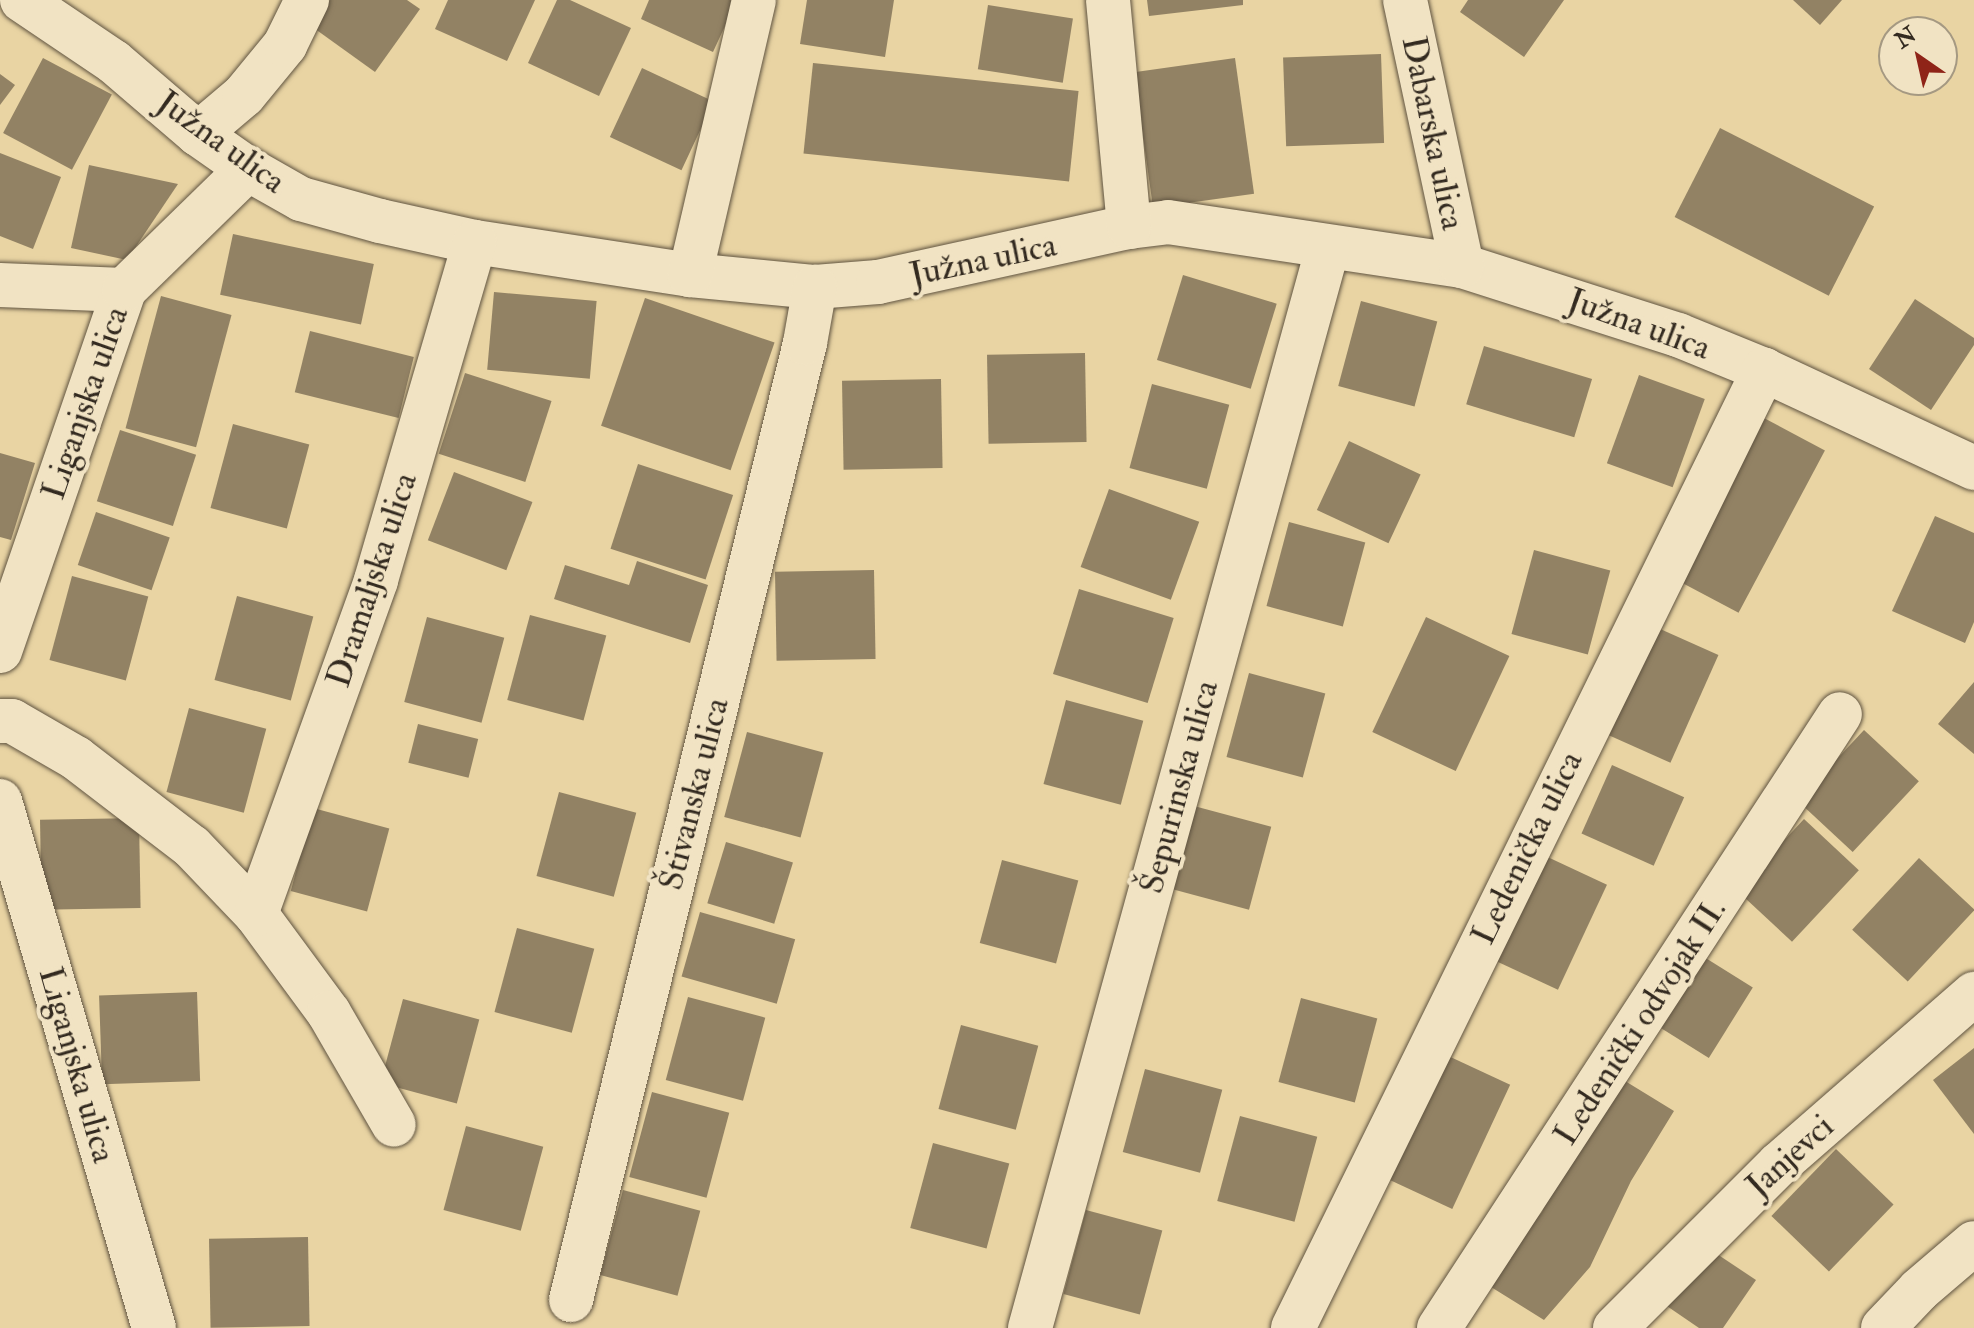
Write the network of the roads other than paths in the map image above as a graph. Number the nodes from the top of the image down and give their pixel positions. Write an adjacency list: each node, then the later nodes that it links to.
1 (22, 0): 6 (street, Južna ulica)
2 (307, 0): 6 (street)
3 (754, 0): 12 (street)
4 (1108, 0): 8 (street)
5 (1405, 0): 11 (street, Dabarska ulica)
6 (198, 134): 7 (street, Južna ulica)
7 (248, 169): 9 (street, Južna ulica); 15 (street, Liganjska ulica)
8 (1129, 227): 10 (street, Južna ulica); 14 (street, Južna ulica)
9 (475, 242): 12 (street, Južna ulica); 22 (street, Dramaljska ulica)
10 (1328, 247): 11 (street, Južna ulica); 28 (street, Šepurinska ulica)
11 (1462, 266): 16 (street, Južna ulica)
12 (690, 275): 14 (street, Južna ulica)
13 (0, 285): 15 (street, Liganjska ulica)
14 (815, 287): 26 (street, Štivanska ulica)
15 (124, 290): 18 (street, Liganjska ulica)
16 (1764, 370): 17 (street, Južna ulica); 29 (street, Ledenička ulica)
17 (1974, 468)
18 (0, 651)
19 (1840, 714): 30 (street, Ledenički odvojak II.)
20 (0, 721): 22 (street)
21 (0, 801): 27 (street, Liganjska ulica)
22 (256, 914): 24 (street)
23 (1974, 994): 31 (street, Janjevci)
24 (394, 1125)
25 (1974, 1243): 32 (street)
26 (571, 1300)
27 (154, 1328)
28 (1030, 1328)
29 (1293, 1328)
30 (1439, 1328)
31 (1615, 1328)
32 (1883, 1328)

